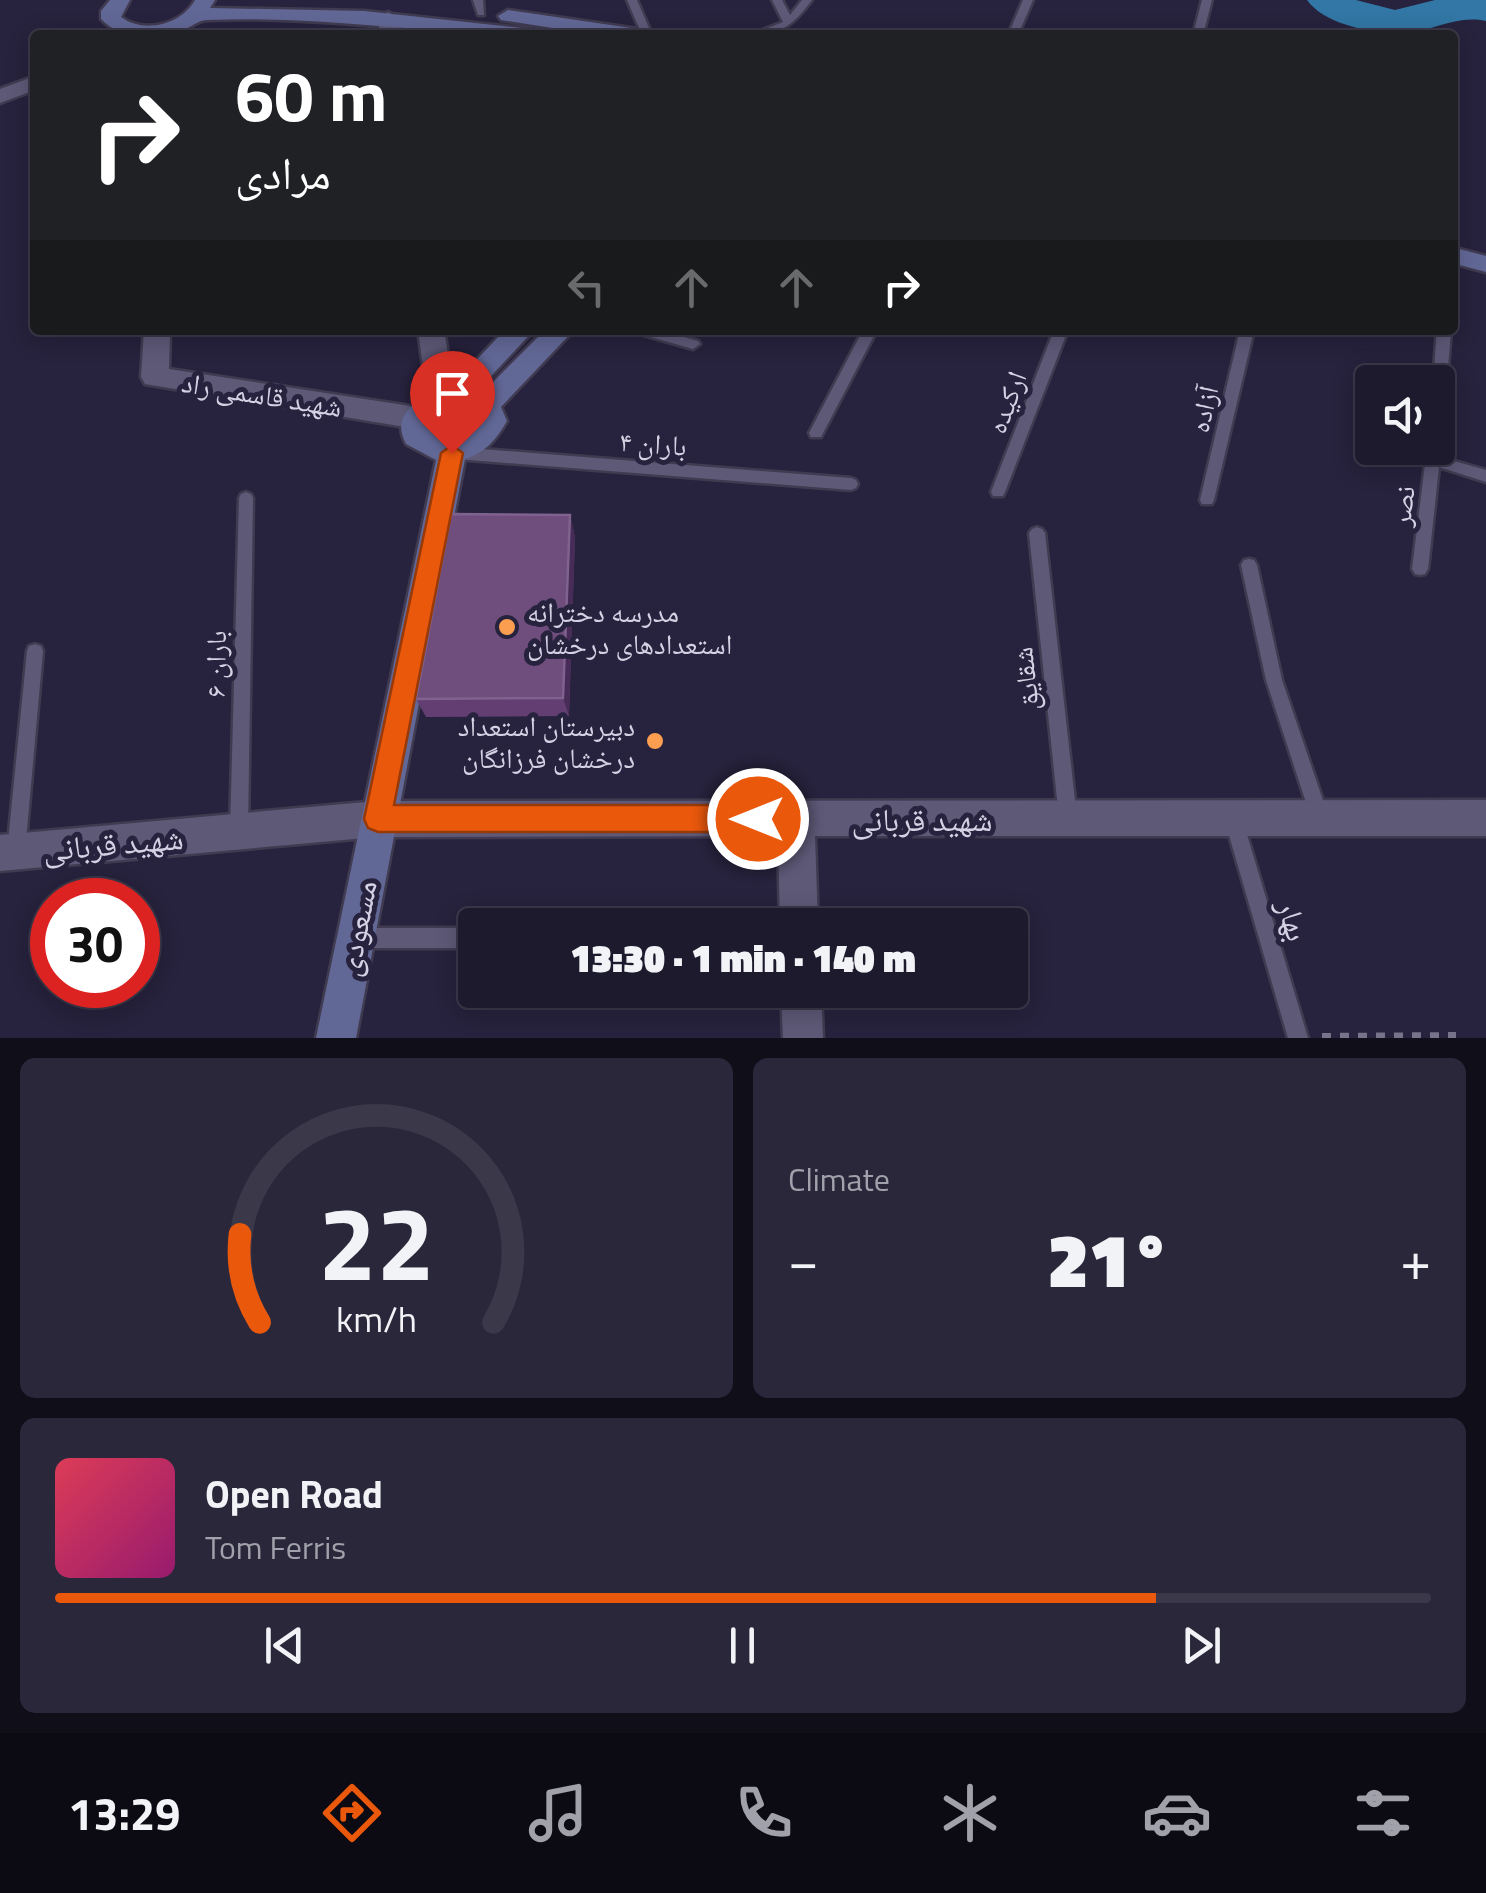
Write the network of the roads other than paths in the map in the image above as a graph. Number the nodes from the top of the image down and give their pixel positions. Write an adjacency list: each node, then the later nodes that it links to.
1 (120, 0): 12 (street)
2 (326, 0): 9 (street)
3 (632, 0): 16 (lane)
4 (777, 0): 10 (lane)
5 (807, 0): 10 (lane)
6 (1028, 0): 18 (lane)
7 (1206, 0): 19 (lane)
8 (201, 7): 11 (street); 13 (street)
9 (476, 14): 11 (street); 14 (street); 15 (street)
10 (790, 23): 17 (lane)
11 (389, 27)
12 (130, 30)
13 (172, 30)
14 (517, 30)
15 (599, 30)
16 (645, 30)
17 (770, 30)
18 (1016, 30)
19 (1199, 30)
20 (30, 84): 21 (street)
21 (0, 97)
22 (1458, 235): 23 (street)
23 (1486, 242)
24 (1458, 256): 25 (street)
25 (1486, 264)
26 (157, 335): 39 (street, شهید قاسمی راد)
27 (432, 335): 37 (street)
28 (516, 335): 37 (street)
29 (555, 335): 38 (street)
30 (660, 335): 35 (lane)
31 (867, 335): 40 (lane)
32 (1058, 335): 46 (lane, ارکیده)
33 (1246, 335): 48 (lane, آزاده)
34 (1444, 335): 36 (lane)
35 (693, 344)
36 (1441, 365)
37 (449, 396): 38 (street); 39 (street)
38 (488, 404): 41 (street)
39 (416, 418): 41 (street)
40 (816, 432)
41 (452, 453): 45 (lane, باران ۴); 57 (street, مسعودی)
42 (1455, 463): 44 (lane)
43 (1432, 465): 51 (lane, نصر)
44 (1486, 476)
45 (851, 484)
46 (998, 492)
47 (246, 498): 59 (lane, باران ۶)
48 (1207, 500)
49 (1037, 533): 53 (lane, شقایق)
50 (1249, 565): 55 (lane)
51 (1420, 570)
52 (35, 651): 60 (lane)
53 (1068, 818): 54 (street, شهید قربانی); 58 (street, شهید قربانی)
54 (1233, 818): 55 (street, شهید قربانی); 67 (lane, بهار)
55 (1320, 818): 56 (street, شهید قربانی)
56 (1486, 818)
57 (378, 819): 58 (street, شهید قربانی); 59 (street, شهید قربانی); 62 (street, مسعودی)
58 (796, 819): 61 (street)
59 (239, 831): 60 (street, شهید قربانی)
60 (8, 852)
61 (799, 908)
62 (353, 938): 63 (lane); 65 (street, مسعودی)
63 (458, 938)
64 (802, 1008): 66 (street)
65 (336, 1038)
66 (803, 1038)
67 (1298, 1038)

